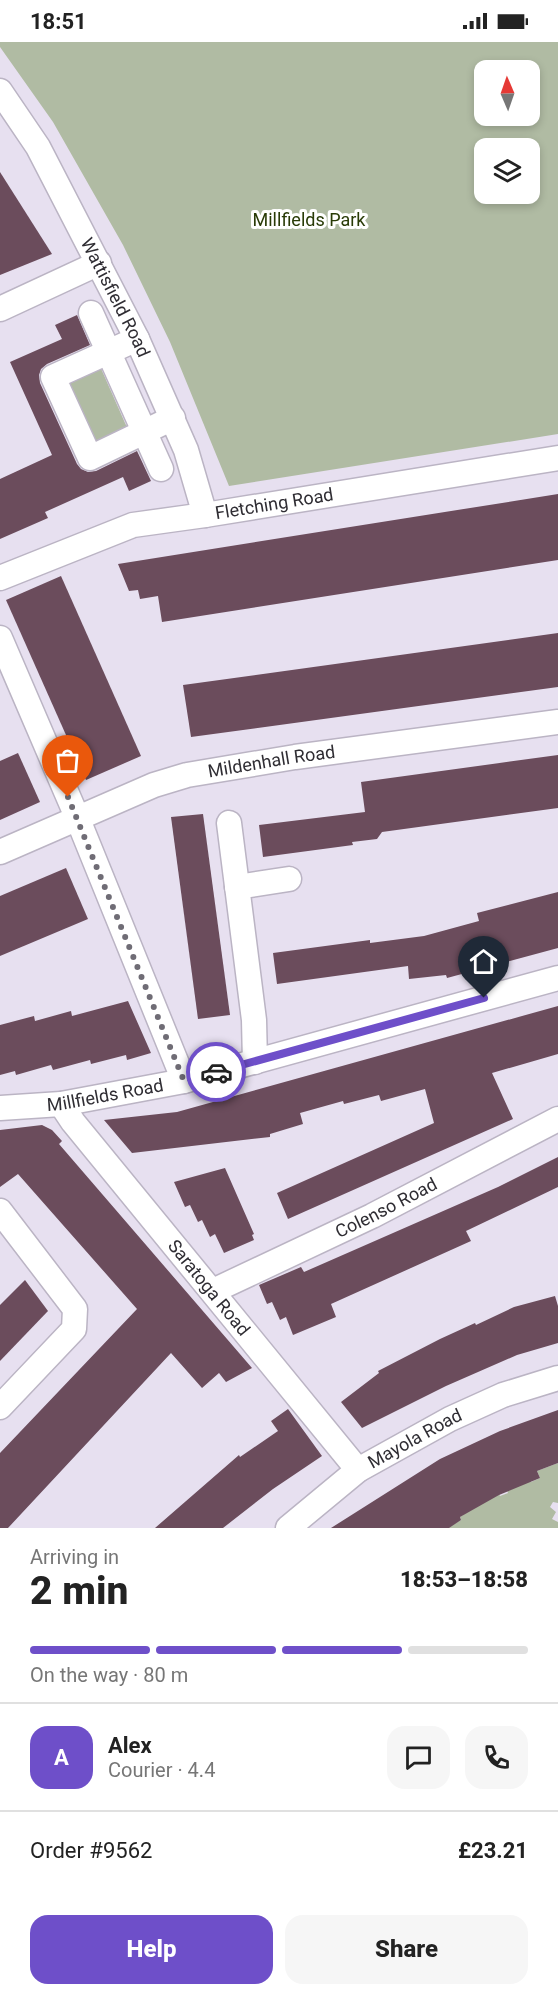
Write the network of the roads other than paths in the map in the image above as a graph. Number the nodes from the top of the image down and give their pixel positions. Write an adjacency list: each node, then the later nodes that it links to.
1 (0, 91): 2 (street, Wattisfield Road)
2 (99, 263): 3 (street); 5 (street, Wattisfield Road)
3 (0, 309)
4 (91, 313): 6 (street)
5 (137, 339): 6 (street); 7 (street, Wattisfield Road)
6 (109, 352): 8 (street); 8 (street)
7 (172, 418): 8 (street); 11 (street, Wattisfield Road)
8 (145, 432): 10 (street)
9 (558, 458): 11 (street, Fletching Road)
10 (161, 469)
11 (205, 515): 12 (street, Fletching Road)
12 (0, 578)
13 (0, 638): 15 (street)
14 (558, 722): 15 (street, Mildenhall Road)
15 (77, 817): 17 (street, Mildenhall Road); 22 (street)
16 (229, 823): 19 (street)
17 (0, 852)
18 (289, 879): 19 (street)
19 (237, 887): 21 (street)
20 (558, 978): 21 (street, Millfields Road)
21 (255, 1062): 22 (street, Millfields Road)
22 (184, 1081): 23 (street, Millfields Road)
23 (61, 1104): 24 (street, Millfields Road); 27 (street, Saratoga Road)
24 (0, 1108)
25 (558, 1119): 27 (street, Colenso Road)
26 (0, 1211): 29 (street)
27 (213, 1291): 30 (street, Saratoga Road)
28 (558, 1378): 30 (street, Mayola Road)
29 (0, 1407)
30 (358, 1470): 31 (street, Mayola Road)
31 (288, 1528)

